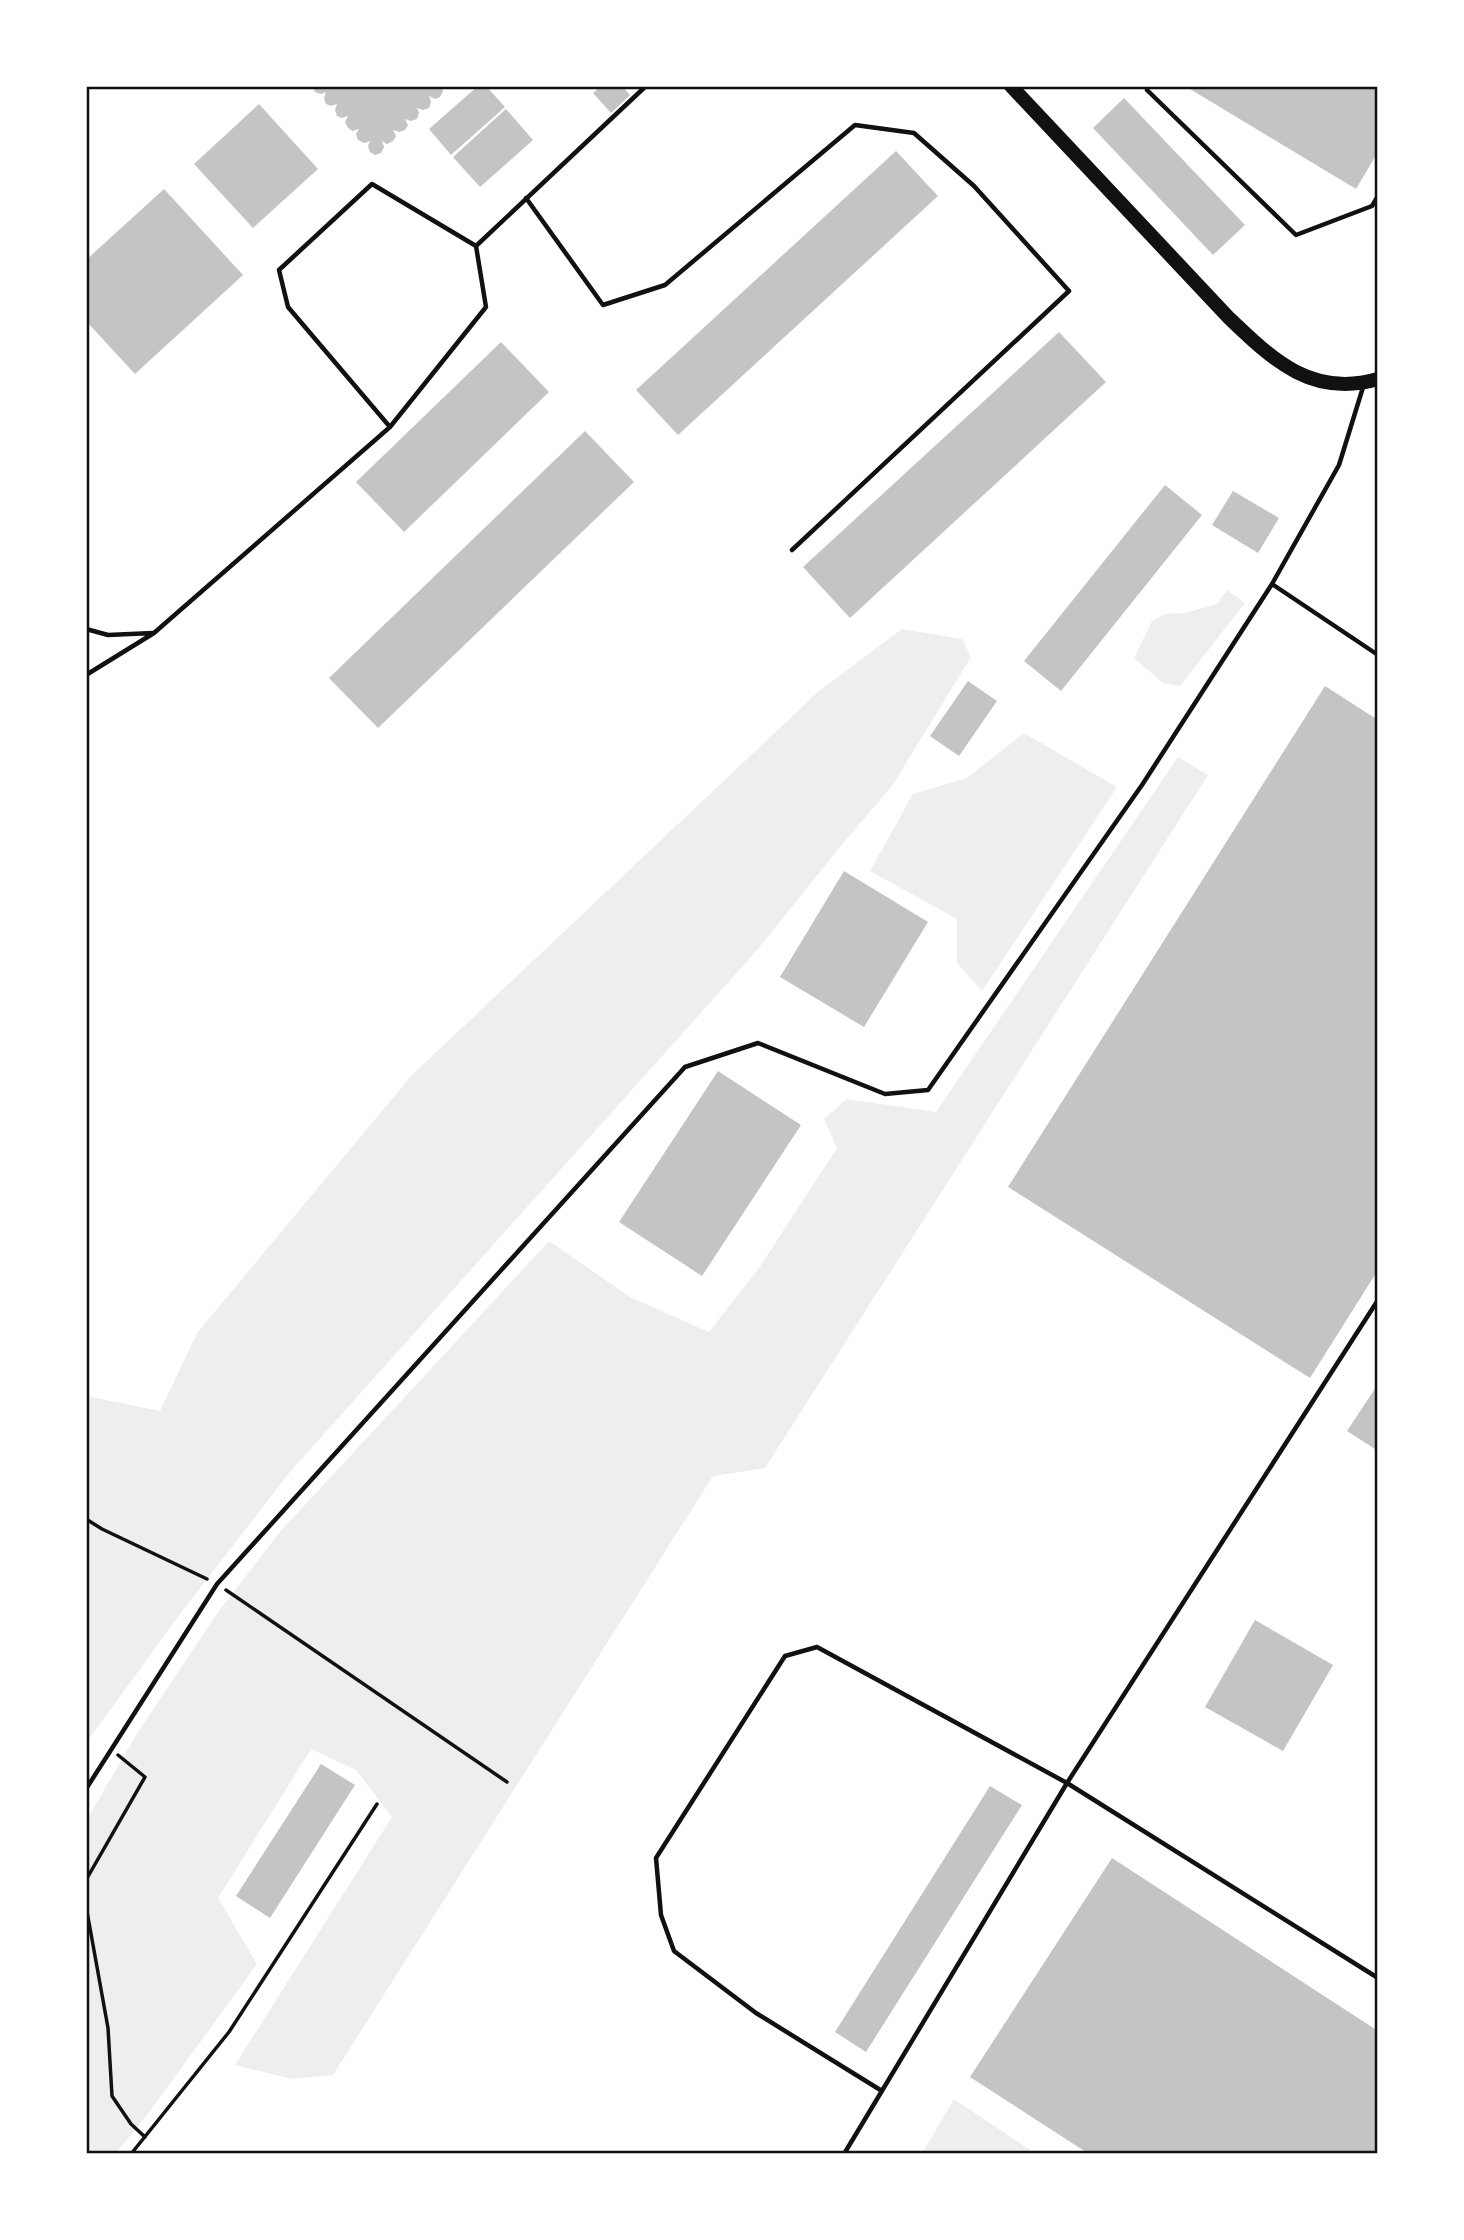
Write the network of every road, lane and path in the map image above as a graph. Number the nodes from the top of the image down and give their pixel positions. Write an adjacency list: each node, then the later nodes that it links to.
1 (646, 86): 5 (lane)
2 (1011, 86): 7 (highway)
3 (1147, 86): 4 (lane)
4 (1378, 195)
5 (526, 198): 6 (lane); 9 (lane)
6 (476, 246): 8 (lane); 8 (lane)
7 (1371, 381): 10 (lane)
8 (390, 427): 12 (lane)
9 (792, 550)
10 (1272, 584): 13 (lane); 17 (lane)
11 (86, 629): 12 (lane)
12 (153, 633): 14 (lane)
13 (1378, 656)
14 (86, 675)
15 (1378, 1300): 20 (lane)
16 (86, 1519): 17 (path)
17 (217, 1584): 18 (lane); 19 (path)
18 (111, 1749): 21 (lane); 23 (path)
19 (507, 1782)
20 (1067, 1783): 25 (lane); 26 (lane); 26 (lane)
21 (86, 1789)
22 (377, 1804): 27 (path)
23 (86, 1880)
24 (86, 1906): 27 (path)
25 (1378, 1978)
26 (881, 2091): 29 (lane)
27 (145, 2137): 28 (path)
28 (131, 2154)
29 (844, 2154)

